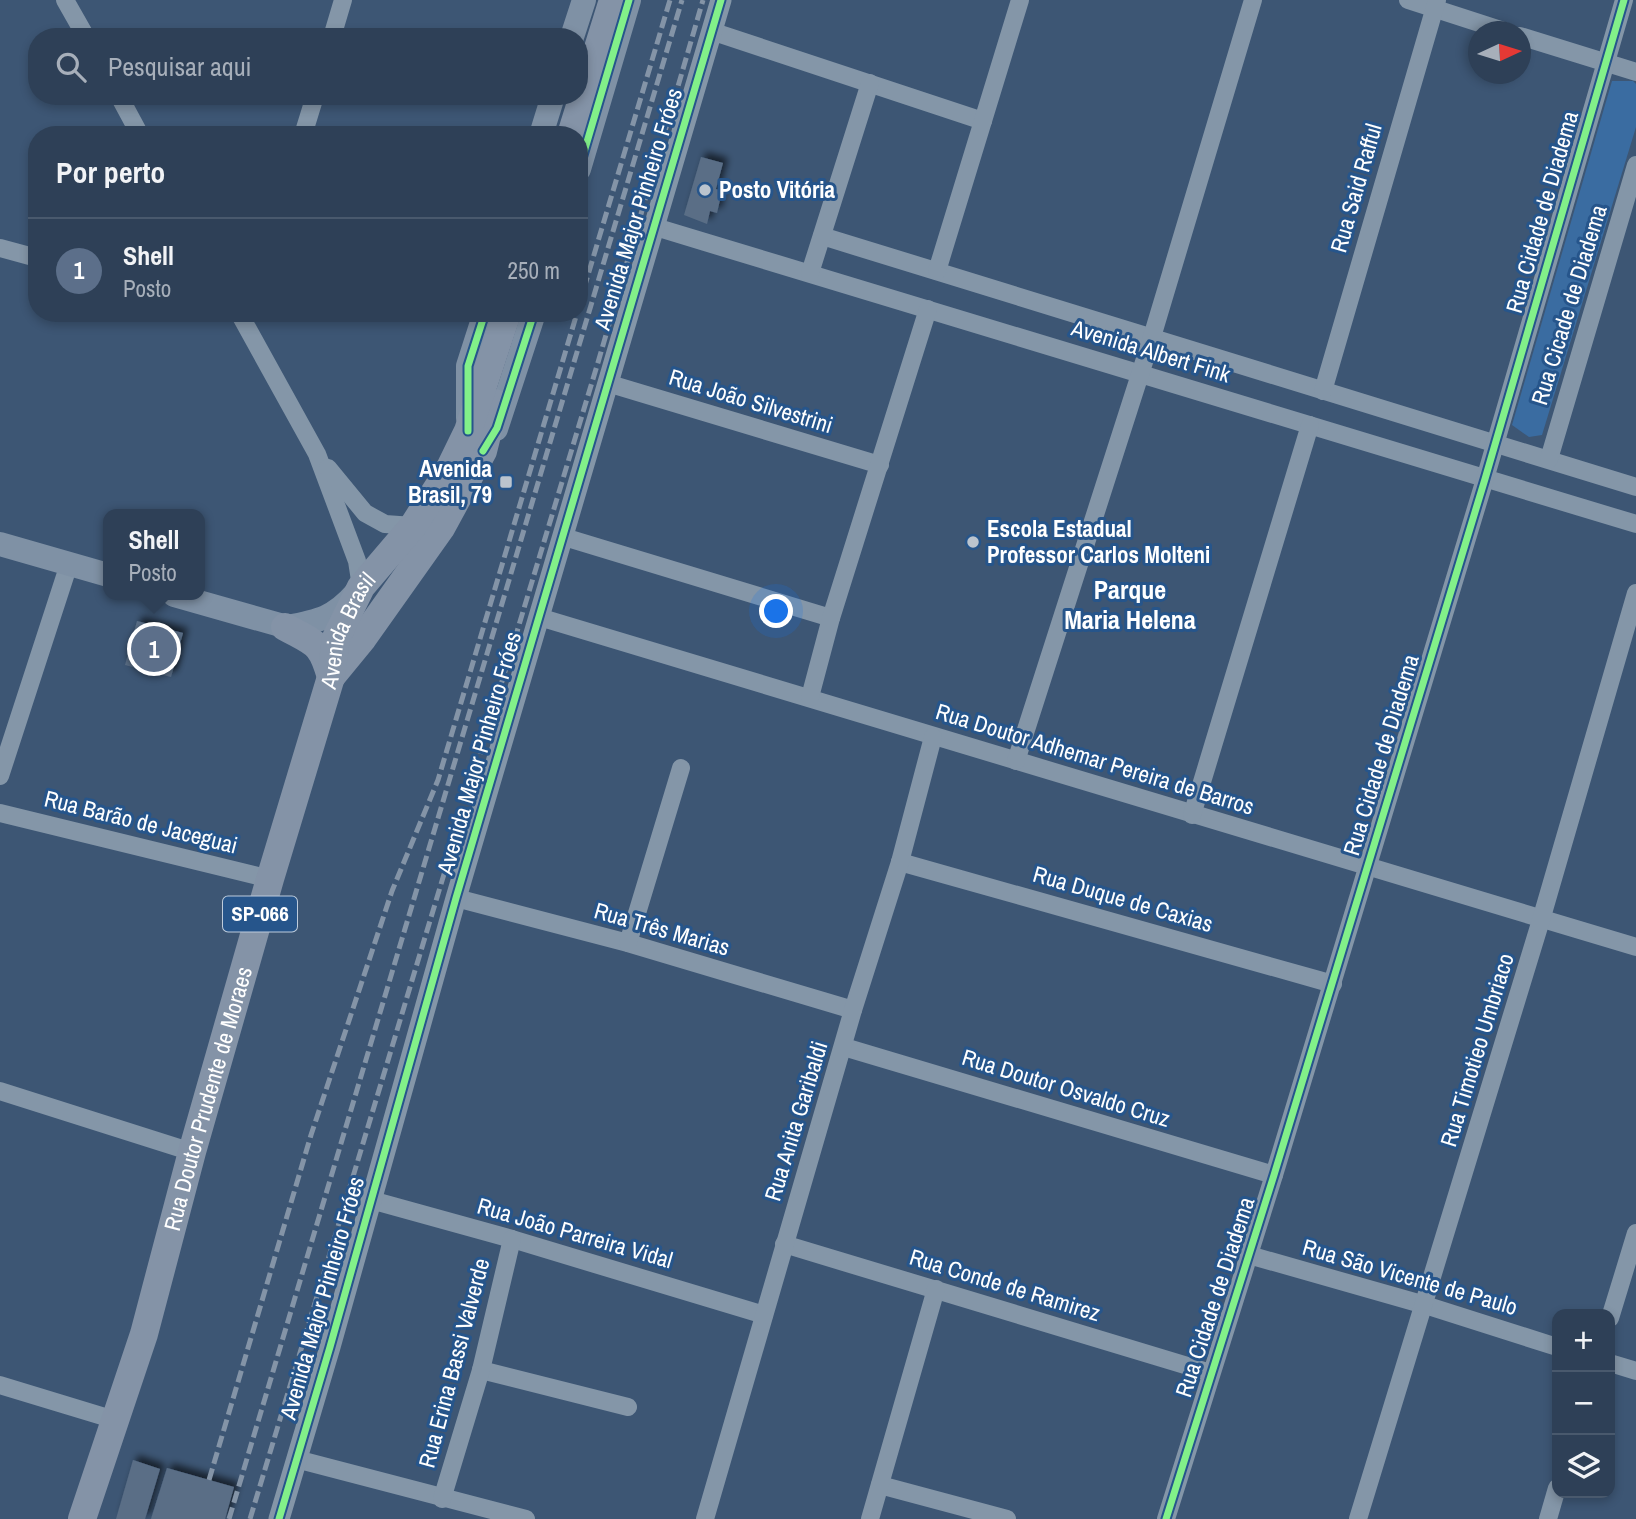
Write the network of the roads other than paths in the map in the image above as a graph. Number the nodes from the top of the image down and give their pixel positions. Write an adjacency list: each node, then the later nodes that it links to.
1 (65, 0): 14 (street)
2 (343, 0): 15 (street)
3 (584, 0): 16 (main road)
4 (600, 0): 18 (highway)
5 (613, 0): 22 (highway)
6 (629, 0): 35 (main road)
7 (721, 0): 17 (street, Avenida Major Pinheiro Fróes)
8 (1020, 0): 29 (street)
9 (1253, 0): 47 (street)
10 (1408, 0): 12 (street)
11 (1624, 0): 20 (street, Rua Cidade de Diadema)
12 (1436, 4): 13 (street); 50 (street, Rua Said Rafful)
13 (1479, 21)
14 (81, 28)
15 (335, 28)
16 (575, 28)
17 (712, 31): 23 (street); 37 (street, Avenida Major Pinheiro Fróes)
18 (588, 39)
19 (1531, 39): 20 (street)
20 (1605, 63): 21 (street); 53 (street, Rua Cidade de Diadema)
21 (1636, 72)
22 (588, 80)
23 (870, 83): 29 (street); 38 (street)
24 (124, 105): 30 (street)
25 (312, 105): 31 (street)
26 (551, 105): 32 (main road)
27 (568, 105): 33 (highway)
28 (580, 105): 34 (highway)
29 (983, 121): 41 (street)
30 (135, 126)
31 (306, 126)
32 (544, 126)
33 (563, 126)
34 (574, 126)
35 (588, 139)
36 (1636, 165): 55 (street, Rua Cicade de Diadema)
37 (653, 226): 42 (street, Avenida Albert Fink); 49 (street, Avenida Major Pinheiro Fróes)
38 (822, 236): 41 (street, Avenida Albert Fink); 42 (street)
39 (0, 248): 40 (street)
40 (28, 256)
41 (937, 271): 47 (street, Avenida Albert Fink)
42 (810, 273): 43 (street, Avenida Albert Fink)
43 (928, 309): 48 (street, Avenida Albert Fink); 56 (street)
44 (243, 322): 54 (street)
45 (504, 322): 52 (highway, Avenida Brasil)
46 (531, 322): 52 (main road, Avenida Brasil)
47 (1152, 337): 48 (street); 50 (street, Avenida Albert Fink)
48 (1139, 373): 51 (street, Avenida Albert Fink); 75 (street)
49 (607, 383): 56 (street, Rua João Silvestrini); 61 (street, Avenida Major Pinheiro Fróes)
50 (1322, 391): 53 (street, Avenida Albert Fink)
51 (1310, 425): 57 (street, Avenida Albert Fink); 79 (street)
52 (476, 441): 60 (highway, Avenida Brasil); 71 (highway, Avenida Brasil)
53 (1495, 444): 55 (street, Avenida Albert Fink); 57 (street, Rua Cidade de Diadema)
54 (317, 454): 60 (street); 65 (street)
55 (1549, 460): 58 (street, Avenida Albert Fink)
56 (880, 465): 69 (street)
57 (1485, 478): 59 (street, Avenida Albert Fink); 81 (street, Rua Cidade de Diadema)
58 (1636, 487)
59 (1636, 524)
60 (413, 526): 65 (highway, Avenida Brasil)
61 (564, 537): 68 (street, Avenida Major Pinheiro Fróes); 69 (street)
62 (0, 544): 63 (main road)
63 (69, 564): 64 (main road); 77 (street)
64 (103, 574)
65 (361, 587): 70 (main road); 71 (highway, Avenida Brasil)
66 (1636, 593): 84 (street, Rua Timotieo Umbriaco)
67 (191, 600): 70 (main road)
68 (539, 617): 73 (street, Rua Doutor Adhemar Pereira de Barros); 83 (street, Avenida Major Pinheiro Fróes)
69 (831, 618): 73 (street)
70 (285, 627): 71 (main road); 72 (highway)
71 (350, 638): 72 (highway, Avenida Brasil)
72 (331, 677): 82 (highway, Rua Doutor Prudente de Moraes / SP-066)
73 (810, 697): 74 (street, Rua Doutor Adhemar Pereira de Barros)
74 (933, 737): 75 (street, Rua Doutor Adhemar Pereira de Barros); 80 (street, Rua Anita Garibaldi)
75 (1016, 761): 79 (street, Rua Doutor Adhemar Pereira de Barros)
76 (681, 768): 85 (street)
77 (0, 776)
78 (0, 813): 82 (street, Rua Barão de Jaceguai)
79 (1192, 815): 81 (street, Rua Doutor Adhemar Pereira de Barros)
80 (900, 862): 87 (street, Rua Duque de Caxias); 88 (street, Rua Anita Garibaldi)
81 (1368, 866): 84 (street, Rua Doutor Adhemar Pereira de Barros); 87 (street, Rua Cidade de Diadema)
82 (270, 879): 91 (highway, Rua Doutor Prudente de Moraes / SP-066)
83 (456, 898): 85 (street, Rua Três Marias); 93 (street, Avenida Major Pinheiro Fróes)
84 (1541, 920): 86 (street, Rua Doutor Adhemar Pereira de Barros); 99 (street, Rua Timotieo Umbriaco)
85 (628, 943): 88 (street, Rua Três Marias)
86 (1636, 947)
87 (1333, 984): 92 (street, Rua Cidade de Diadema)
88 (853, 1010): 89 (street, Rua Anita Garibaldi)
89 (844, 1047): 92 (street, Rua Doutor Osvaldo Cruz); 96 (street, Rua Anita Garibaldi)
90 (0, 1091): 91 (street)
91 (192, 1152): 109 (highway, Rua Doutor Prudente de Moraes / SP-066)
92 (1275, 1175): 97 (street, Rua Cidade de Diadema)
93 (371, 1200): 95 (street, Rua João Parreira Vidal); 110 (street, Avenida Major Pinheiro Fróes)
94 (1636, 1233): 100 (street)
95 (512, 1239): 101 (street, Rua João Parreira Vidal); 104 (street, Rua Erina Bassi Valverde)
96 (784, 1244): 98 (street, Rua Conde de Ramirez); 101 (street, Rua Anita Garibaldi)
97 (1249, 1255): 99 (street, Rua São Vicente de Paulo); 106 (street, Rua Cidade de Diadema)
98 (936, 1289): 106 (street, Rua Conde de Ramirez); 111 (street)
99 (1425, 1305): 102 (street, Rua São Vicente de Paulo); 121 (street, Rua Timotieo Umbriaco)
100 (1613, 1309)
101 (764, 1315): 117 (street, Rua Anita Garibaldi)
102 (1552, 1345)
103 (1615, 1365): 105 (street)
104 (481, 1370): 108 (street); 113 (street, Rua Erina Bassi Valverde)
105 (1636, 1371)
106 (1211, 1373): 120 (street, Rua Cidade de Diadema)
107 (0, 1385): 109 (street)
108 (628, 1407)
109 (116, 1420): 114 (highway, Rua Doutor Prudente de Moraes / SP-066)
110 (296, 1459): 113 (street); 115 (street, Avenida Major Pinheiro Fróes)
111 (880, 1485): 118 (street); 119 (street)
112 (1554, 1498): 122 (street)
113 (442, 1499): 116 (street)
114 (82, 1519)
115 (279, 1519)
116 (526, 1519)
117 (705, 1519)
118 (870, 1519)
119 (1007, 1519)
120 (1166, 1519)
121 (1358, 1519)
122 (1548, 1519)

